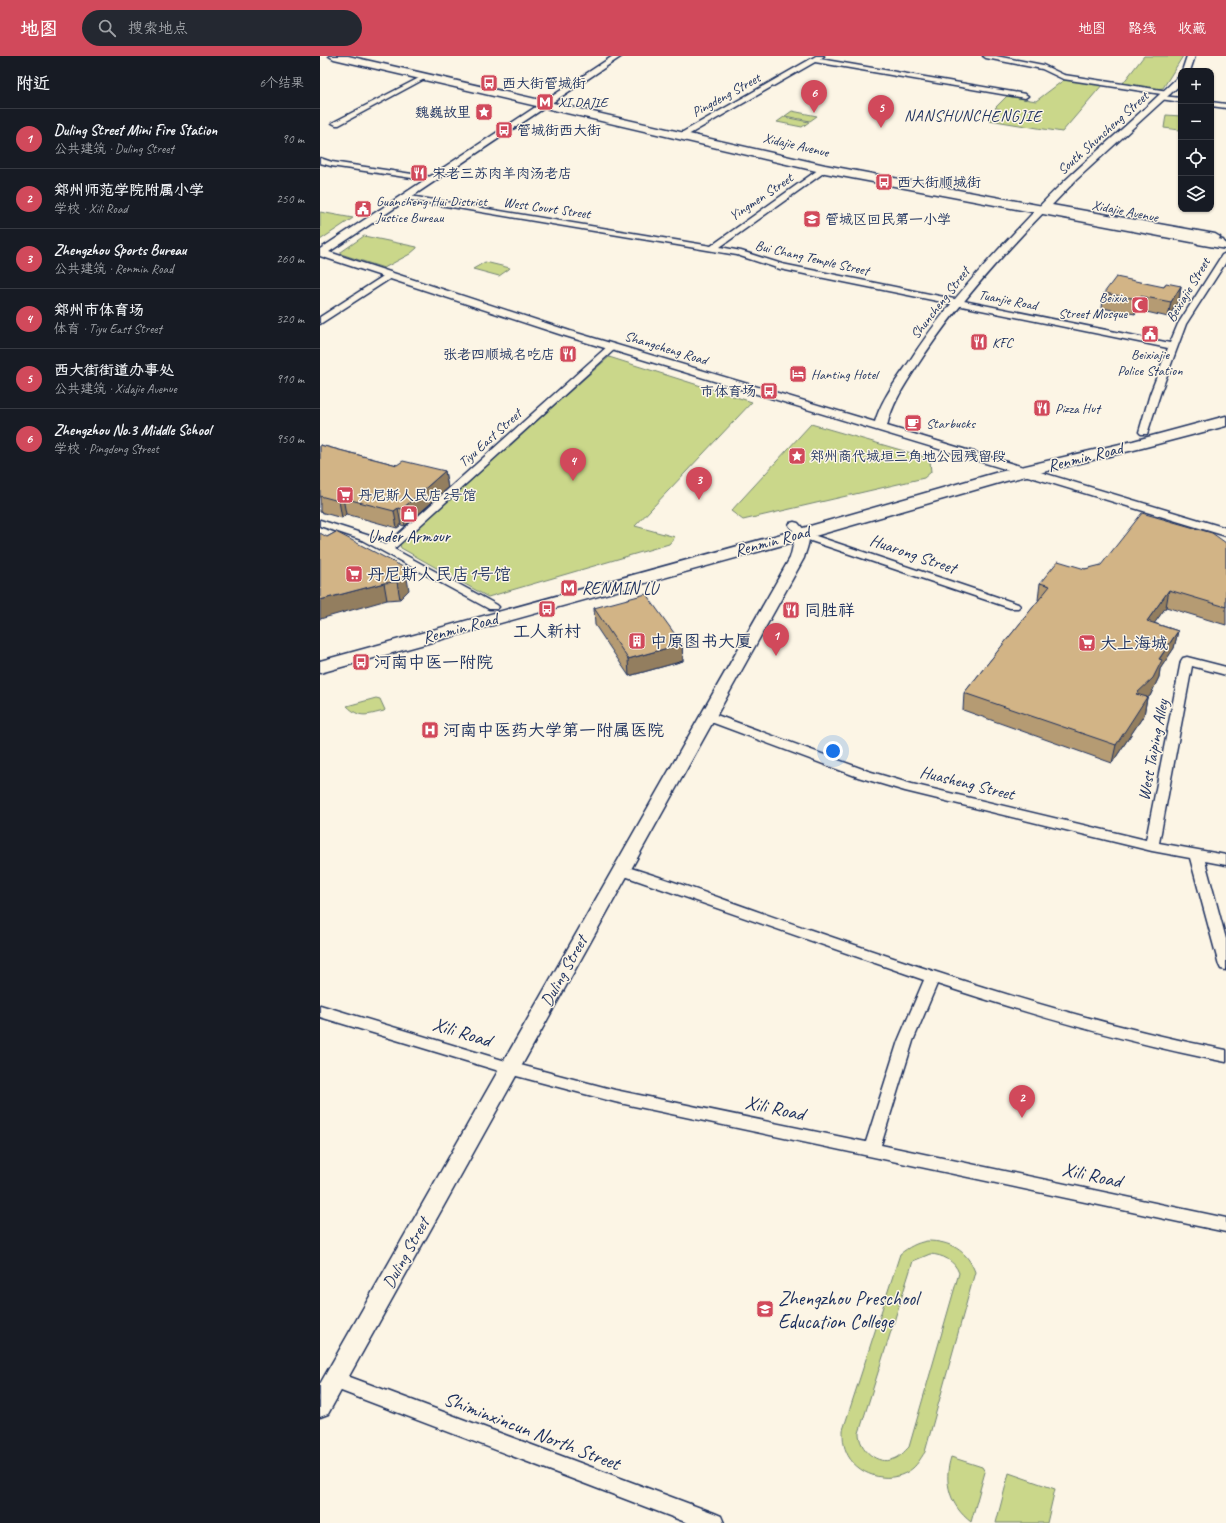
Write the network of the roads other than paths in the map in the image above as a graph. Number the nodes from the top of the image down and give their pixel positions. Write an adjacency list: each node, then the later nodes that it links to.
1 (334, 56): 9 (main road)
2 (355, 56): 14 (main road)
3 (618, 56): 14 (street)
4 (822, 56): 7 (street, Pingdeng Street)
5 (986, 56): 11 (street)
6 (1191, 56): 8 (street)
7 (814, 60): 12 (street); 18 (street, Pingdeng Street)
8 (1187, 68)
9 (425, 77): 14 (main road); 17 (street)
10 (1178, 82): 11 (street, South Shuncheng Street)
11 (1165, 95): 13 (street); 23 (street, South Shuncheng Street)
12 (1025, 96)
13 (1178, 99)
14 (548, 103): 18 (main road, Xidajie Avenue); 20 (main road, Xidajie Avenue); 21 (street)
15 (1214, 104): 16 (street)
16 (1226, 106)
17 (336, 123)
18 (685, 133): 23 (main road, Xidajie Avenue)
19 (320, 160): 21 (street)
20 (825, 169): 23 (main road, Xidajie Avenue); 26 (street, Yingmen Street)
21 (432, 179): 22 (street)
22 (404, 197): 24 (street, West Court Street); 27 (street)
23 (1043, 208): 25 (main road, Xidajie Avenue); 30 (street, Shuncheng Street)
24 (662, 240): 26 (street, Bui Chang Temple Street)
25 (1222, 242)
26 (712, 249): 30 (street, Bui Chang Temple Street)
27 (320, 253): 29 (street, Shangcheng Road)
28 (1226, 255): 32 (street, Beixiajie Street)
29 (388, 276): 31 (street); 33 (street, Shangcheng Road)
30 (956, 304): 32 (street, Tuanjie Road); 36 (street, Shuncheng Street)
31 (320, 321)
32 (1172, 346): 37 (street, Beixiajie Street)
33 (612, 347): 36 (street, Shangcheng Road); 43 (street, Tiyu East Street)
34 (1226, 408): 37 (main road, Renmin Road)
35 (1226, 421): 39 (main road, Renmin Road)
36 (880, 428): 38 (street, Shangcheng Road)
37 (1144, 432): 38 (main road, Renmin Road)
38 (1006, 466): 39 (street, Shangcheng Road); 41 (main road, Renmin Road)
39 (1025, 472): 41 (main road, Renmin Road); 42 (street, Shangcheng Road)
40 (320, 523): 43 (street)
41 (798, 529): 44 (street, Huarong Street); 45 (main road, Renmin Road); 47 (main road, Renmin Road); 49 (street, Duling Street)
42 (1226, 532)
43 (387, 550): 45 (street)
44 (1014, 606)
45 (492, 607): 46 (main road, Renmin Road)
46 (320, 654)
47 (320, 666)
48 (1226, 671): 50 (street, West Taiping Alley)
49 (707, 716): 50 (street, Huasheng Street); 53 (street, Duling Street)
50 (1152, 846): 51 (street, Huasheng Street)
51 (1196, 854): 52 (street, Huasheng Street); 54 (street)
52 (1226, 860)
53 (621, 870): 55 (street); 58 (street, Duling Street)
54 (1226, 965)
55 (933, 978): 57 (street); 59 (street)
56 (320, 1012): 58 (street, Xili Road)
57 (1226, 1056)
58 (509, 1068): 59 (street, Xili Road); 61 (street, Duling Street)
59 (872, 1150): 60 (street, Xili Road)
60 (1226, 1225)
61 (334, 1380): 62 (street, Duling Street); 63 (street, Shiminxincun North Street)
62 (320, 1406)
63 (714, 1523)

